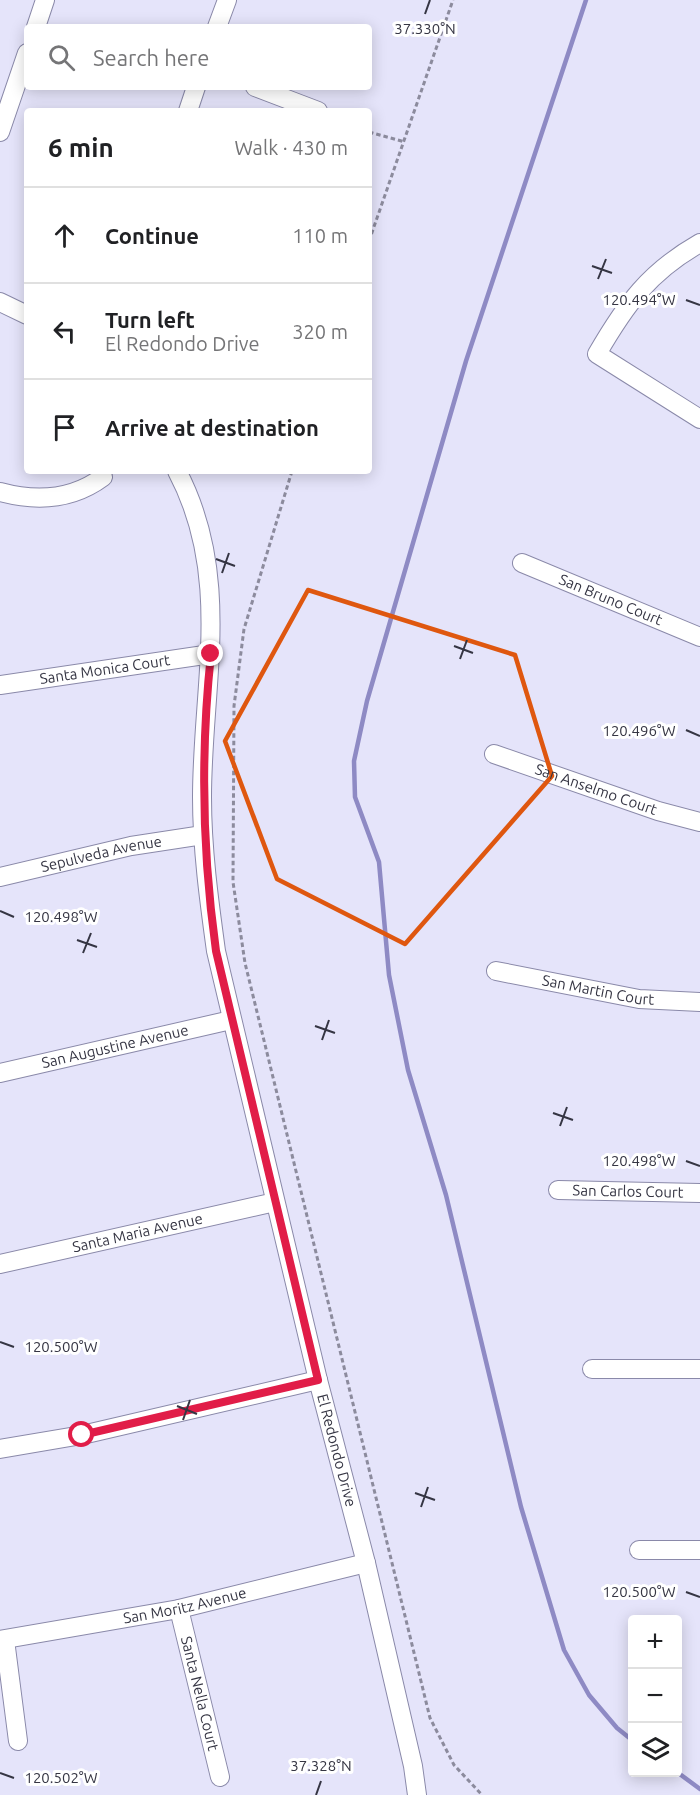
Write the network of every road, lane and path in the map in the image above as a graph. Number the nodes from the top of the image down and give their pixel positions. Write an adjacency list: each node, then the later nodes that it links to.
1 (45, 0): 4 (street)
2 (227, 0): 5 (street)
3 (453, 0): 13 (path)
4 (37, 24)
5 (218, 24)
6 (24, 62): 11 (street)
7 (195, 90): 9 (street)
8 (263, 90): 10 (street)
9 (189, 108)
10 (310, 108)
11 (0, 132)
12 (372, 133): 13 (path)
13 (405, 142): 14 (path)
14 (372, 233)
15 (700, 243): 18 (street)
16 (0, 302): 17 (street)
17 (24, 314)
18 (700, 419)
19 (178, 474): 25 (street, El Redondo Drive)
20 (291, 474): 51 (path)
21 (103, 477): 22 (street)
22 (0, 492)
23 (522, 563): 24 (street, San Bruno Court)
24 (700, 637)
25 (211, 654): 26 (street, Santa Monica Court); 29 (street, El Redondo Drive)
26 (0, 685)
27 (494, 754): 28 (street, San Anselmo Court)
28 (700, 822)
29 (203, 836): 30 (street, Sepulveda Avenue); 33 (street, El Redondo Drive)
30 (0, 877)
31 (496, 971): 32 (street, San Martin Court)
32 (700, 1002)
33 (231, 1020): 34 (street, San Augustine Avenue); 37 (street, El Redondo Drive)
34 (0, 1073)
35 (558, 1190): 36 (street, San Carlos Court)
36 (700, 1193)
37 (275, 1202): 38 (street, Santa Maria Avenue); 41 (street, El Redondo Drive)
38 (0, 1264)
39 (592, 1369): 40 (street)
40 (700, 1369)
41 (318, 1380): 42 (street); 45 (street, El Redondo Drive)
42 (0, 1449)
43 (639, 1550): 44 (street)
44 (700, 1550)
45 (366, 1563): 46 (street, San Moritz Avenue); 50 (street, El Redondo Drive)
46 (179, 1609): 47 (street, San Moritz Avenue); 49 (street, Santa Nella Court)
47 (3, 1640): 48 (street)
48 (18, 1741)
49 (220, 1777)
50 (417, 1795)
51 (482, 1795)

